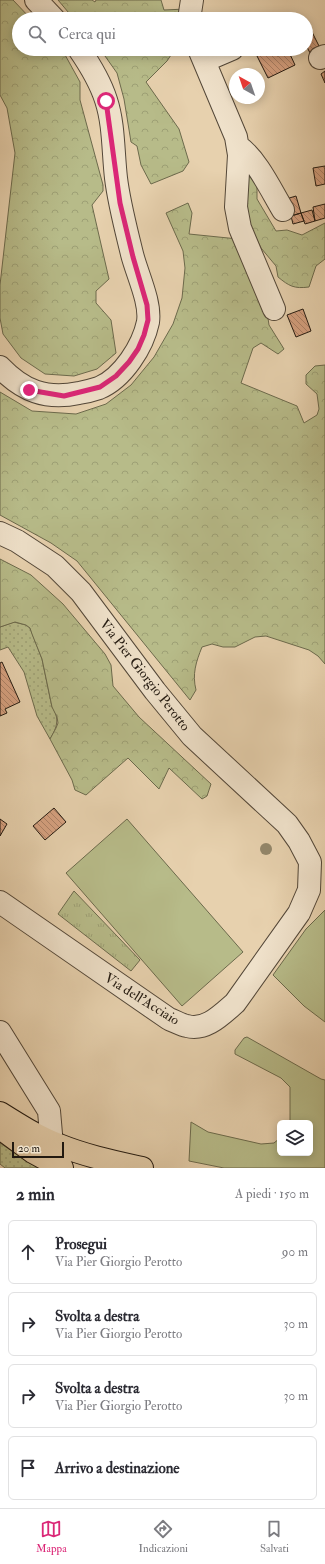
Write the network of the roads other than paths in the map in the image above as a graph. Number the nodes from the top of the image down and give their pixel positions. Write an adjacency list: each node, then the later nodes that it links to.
1 (36, 0): 3 (street)
2 (192, 0): 4 (street)
3 (47, 12)
4 (190, 12)
5 (84, 56): 10 (street)
6 (202, 56): 7 (street)
7 (239, 147): 8 (street); 9 (street)
8 (283, 210)
9 (274, 309)
10 (0, 367)
11 (0, 533): 12 (street, Via Pier Giorgio Perotto)
12 (287, 824): 13 (street, Via dell'Acciaio)
13 (0, 902)
14 (0, 1032): 17 (street)
15 (0, 1113): 19 (highway)
16 (0, 1128): 18 (highway)
17 (51, 1134)
18 (62, 1168)
19 (142, 1168)

